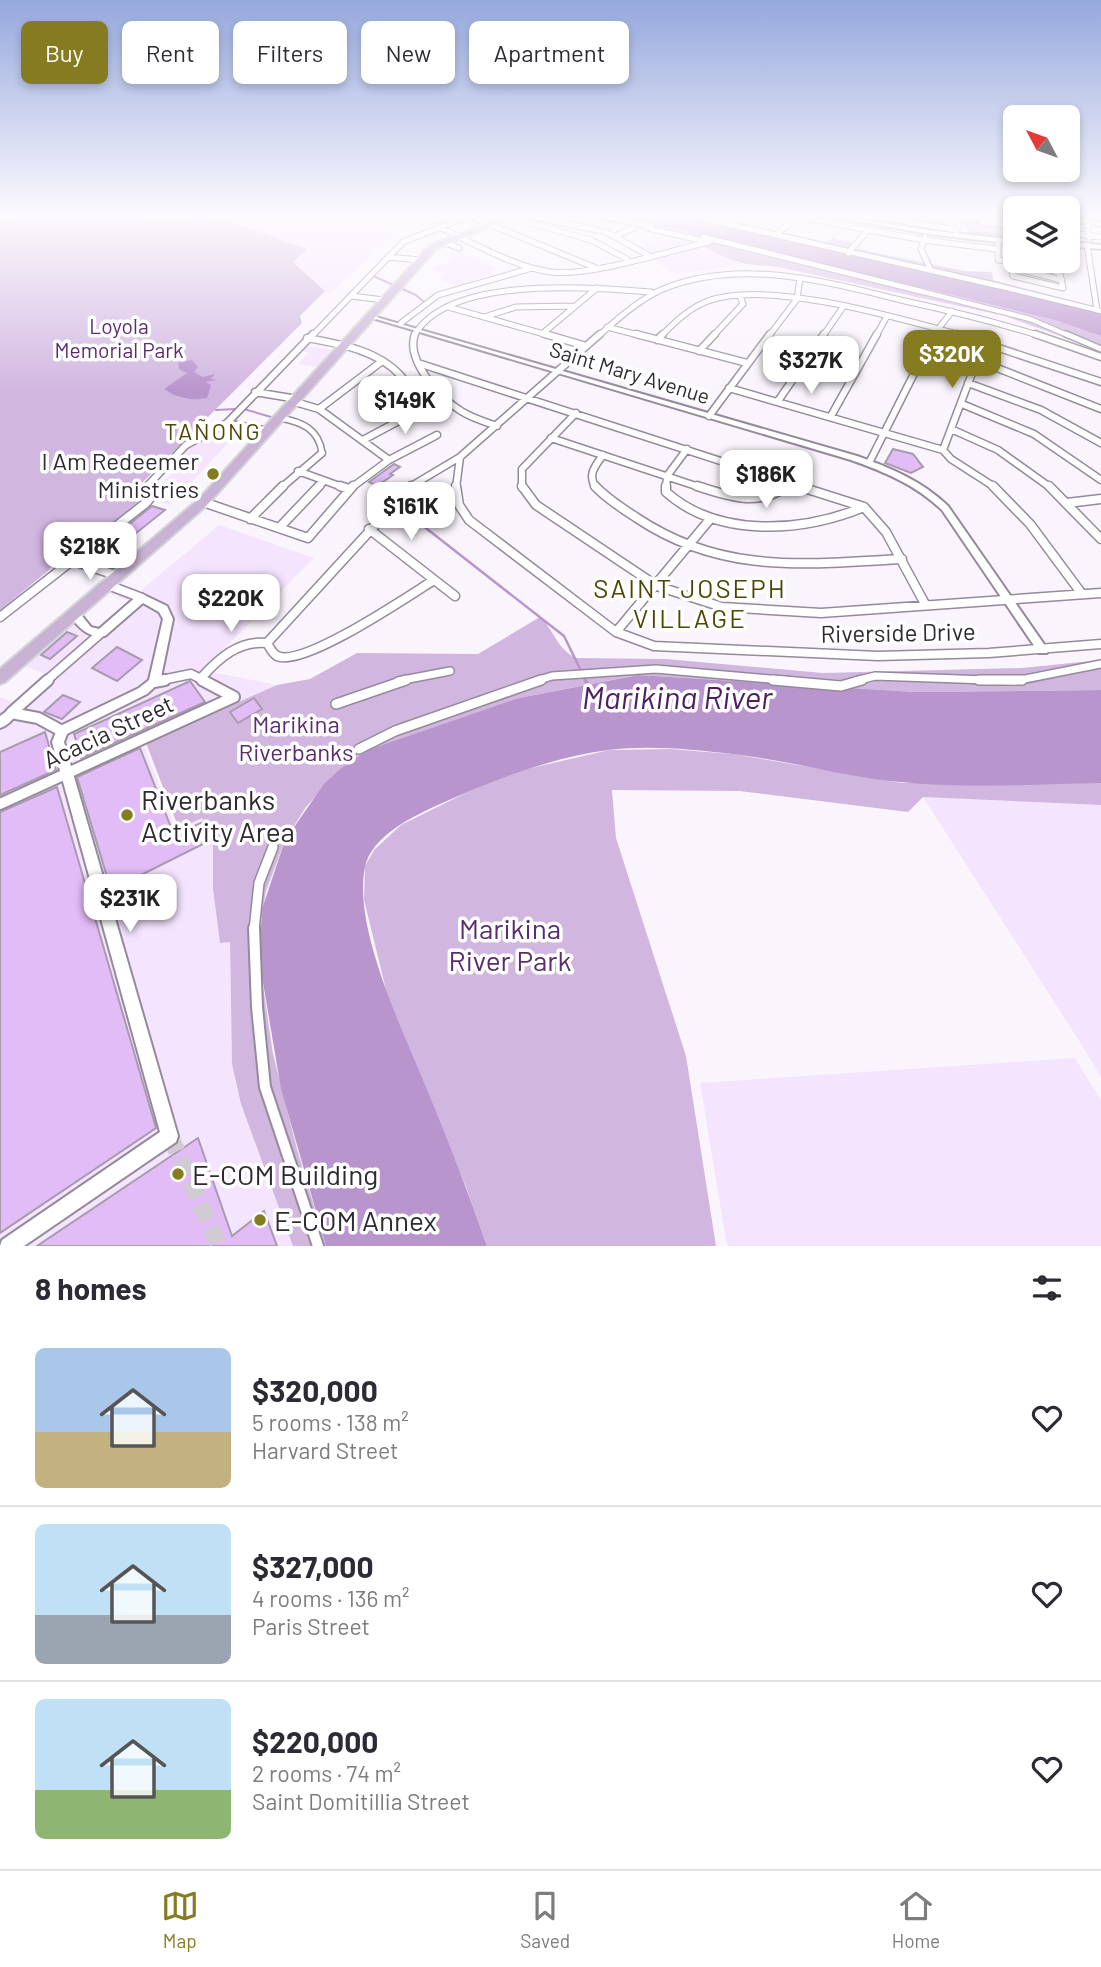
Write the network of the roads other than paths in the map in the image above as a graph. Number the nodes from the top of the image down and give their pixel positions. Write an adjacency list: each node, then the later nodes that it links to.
1 (371, 275): 16 (street)
2 (406, 275): 19 (main road)
3 (509, 275): 28 (street)
4 (719, 275): 14 (street)
5 (770, 275): 11 (street)
6 (857, 275): 15 (street)
7 (950, 275): 12 (street)
8 (1013, 275): 9 (street)
9 (1060, 275)
10 (1093, 275): 23 (street)
11 (800, 278): 18 (street); 24 (street)
12 (999, 286): 23 (street)
13 (597, 288): 14 (street); 20 (street); 21 (street)
14 (651, 292): 29 (street)
15 (924, 292): 38 (street)
16 (351, 296): 19 (street); 33 (street)
17 (740, 296): 18 (street); 34 (street); 39 (street)
18 (797, 299): 22 (street); 44 (street)
19 (384, 300): 25 (main road)
20 (575, 306): 27 (street); 32 (street)
21 (448, 307): 27 (street); 30 (street)
22 (843, 307): 26 (street); 53 (street)
23 (1099, 310)
24 (952, 311): 31 (street); 40 (street)
25 (371, 316): 28 (street, Saint Mary Avenue); 35 (main road)
26 (887, 316): 31 (street); 60 (street)
27 (484, 317): 32 (street)
28 (401, 323): 30 (street, Saint Mary Avenue)
29 (607, 327): 34 (street); 37 (street)
30 (417, 328): 43 (street); 45 (street, Saint Mary Avenue)
31 (937, 329): 36 (street); 66 (street)
32 (542, 334): 37 (street)
33 (307, 338): 35 (street); 49 (street)
34 (657, 340): 39 (street)
35 (345, 344): 42 (street); 51 (main road)
36 (987, 344): 41 (street); 46 (street)
37 (586, 346): 45 (street)
38 (1101, 348)
39 (699, 351): 44 (street)
40 (1101, 357)
41 (977, 360): 47 (street); 55 (street)
42 (380, 362): 56 (street); 69 (street)
43 (418, 363): 50 (street); 63 (street)
44 (747, 363): 48 (street)
45 (559, 370): 50 (street); 59 (street, Saint Mary Avenue)
46 (1101, 382)
47 (968, 383): 54 (street); 70 (street)
48 (729, 388): 53 (street); 59 (street)
49 (255, 392): 51 (street); 62 (street)
50 (528, 398): 58 (street); 63 (street)
51 (296, 400): 56 (street); 61 (main road)
52 (1101, 400): 55 (street)
53 (778, 401): 60 (street)
54 (962, 404): 64 (street); 80 (street)
55 (1092, 405): 57 (street)
56 (319, 409): 69 (street)
57 (1101, 409)
58 (576, 413): 68 (street); 71 (street)
59 (709, 416): 77 (street, Saint Mary Avenue)
60 (831, 416): 66 (street)
61 (280, 418): 65 (main road); 73 (street)
62 (227, 423): 65 (street); 96 (street)
63 (497, 426): 75 (street)
64 (951, 429): 72 (street); 86 (street)
65 (269, 431): 85 (main road)
66 (886, 432): 72 (street); 77 (street)
67 (437, 435): 76 (street)
68 (551, 438): 74 (street); 101 (street)
69 (363, 440): 76 (street)
70 (1101, 443)
71 (687, 449): 79 (street); 81 (street)
72 (943, 450): 103 (street)
73 (322, 453): 78 (street)
74 (603, 455): 79 (street); 95 (street)
75 (460, 457): 87 (street); 110 (street, Riverside Drive)
76 (389, 460): 83 (street)
77 (869, 463): 106 (street, Saint Mary Avenue)
78 (298, 471): 82 (street); 90 (street)
79 (667, 476): 81 (street); 89 (street)
80 (1101, 480)
81 (792, 481): 88 (street)
82 (323, 482): 83 (street); 92 (street)
83 (349, 489): 92 (street)
84 (1101, 499): 86 (street)
85 (203, 502): 90 (street); 99 (main road)
86 (1067, 503): 94 (street)
87 (391, 506): 91 (street); 93 (street)
88 (864, 506): 89 (street); 97 (street)
89 (711, 518): 95 (street)
90 (250, 519): 92 (street)
91 (415, 522)
92 (279, 528)
93 (369, 530): 100 (street); 112 (street)
94 (1101, 539)
95 (688, 547): 97 (street); 101 (street)
96 (83, 552): 98 (street); 99 (street)
97 (902, 559): 107 (street)
98 (71, 560): 99 (street); 109 (street)
99 (118, 576): 105 (street); 108 (main road)
100 (434, 580): 104 (street); 112 (street)
101 (657, 586): 107 (street); 110 (street)
102 (1101, 593): 103 (street)
103 (1082, 594): 106 (street)
104 (455, 596)
105 (142, 598): 111 (street); 119 (street)
106 (1009, 600): 107 (street); 114 (street, Saint Mary Avenue)
107 (925, 604)
108 (75, 614): 111 (street); 117 (main road)
109 (0, 617)
110 (616, 632): 114 (street, Riverside Drive)
111 (101, 633): 121 (street)
112 (267, 643): 118 (street)
113 (1101, 644): 114 (street, Riverside Drive)
114 (1043, 650)
115 (1101, 664): 124 (street)
116 (450, 671): 120 (street)
117 (0, 678)
118 (201, 678): 119 (street); 125 (street, Acacia Street)
119 (154, 682): 123 (street)
120 (336, 704)
121 (6, 712): 122 (street); 123 (street)
122 (0, 723)
123 (62, 731): 125 (street)
124 (359, 749)
125 (65, 774): 126 (street, Acacia Street); 128 (street)
126 (0, 804)
127 (273, 847): 129 (street)
128 (8, 1246)
129 (318, 1246)

